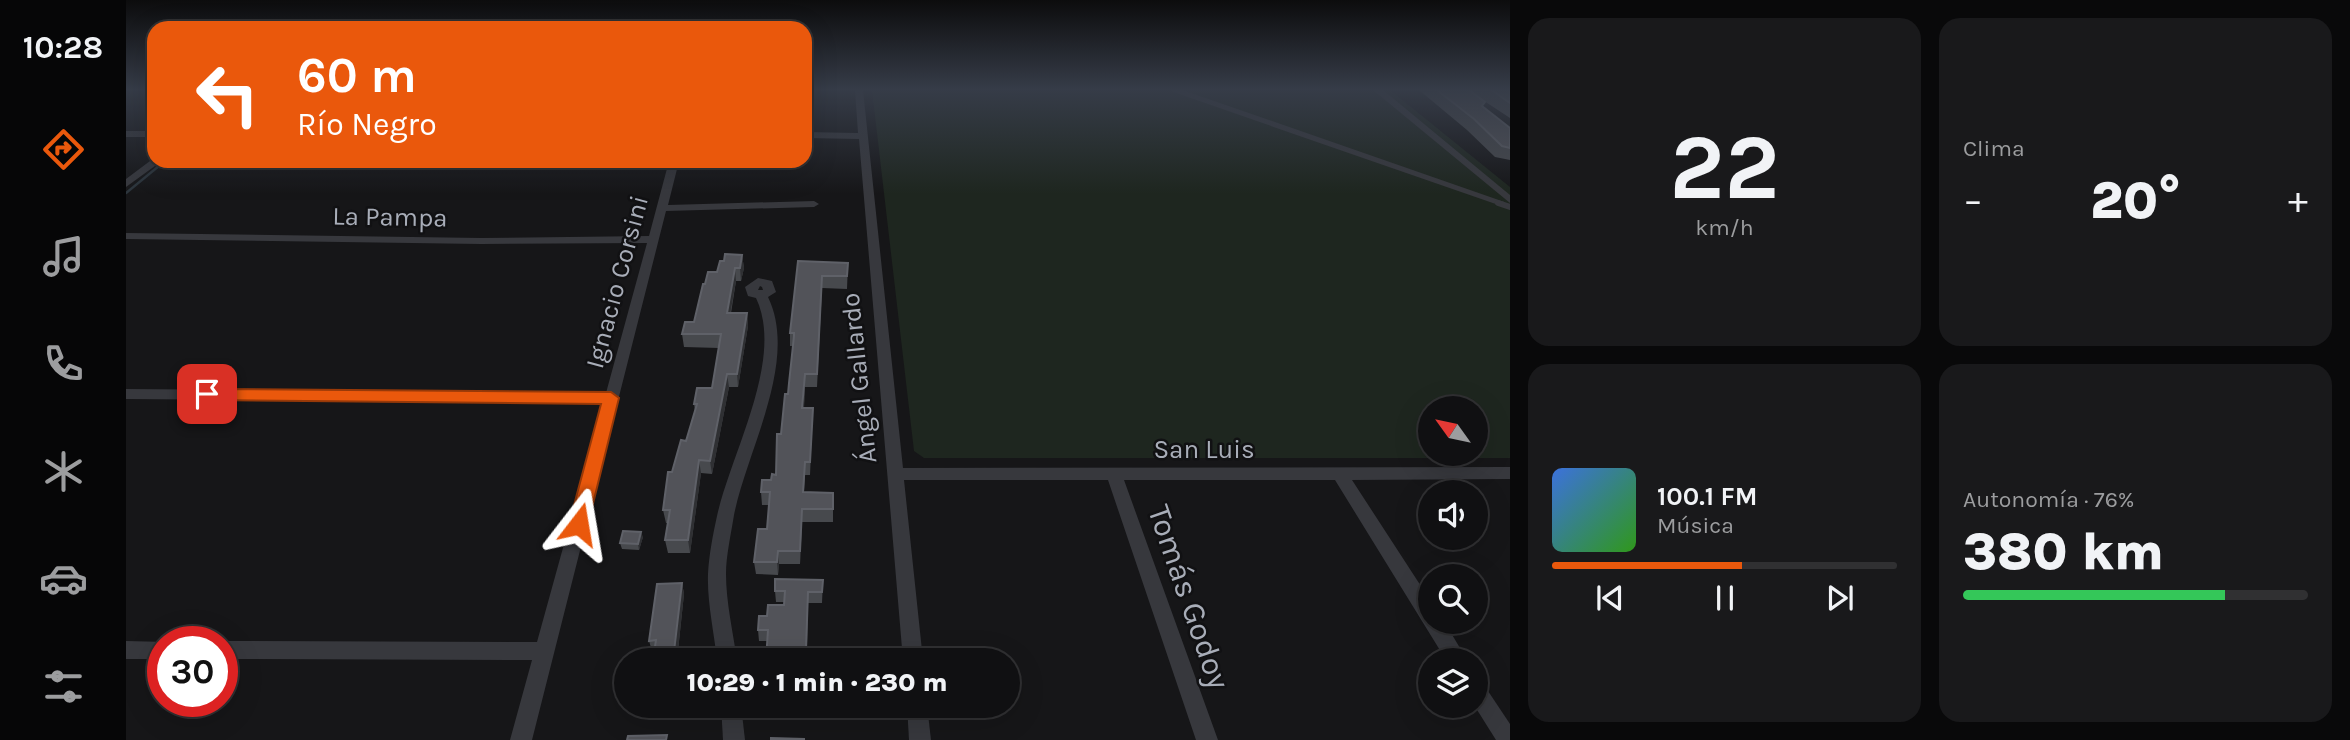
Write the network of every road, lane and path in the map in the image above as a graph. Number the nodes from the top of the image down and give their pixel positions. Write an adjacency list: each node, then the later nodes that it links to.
1 (862, 125): 7 (street, Ángel Gallardo)
2 (1274, 125): 13 (lane)
3 (1419, 125): 11 (street)
4 (126, 134): 5 (street)
5 (147, 134)
6 (812, 135): 7 (street)
7 (863, 135): 22 (street, Ángel Gallardo)
8 (147, 167): 10 (street)
9 (672, 168): 14 (street, Ignacio Corsini)
10 (126, 184)
11 (1510, 200)
12 (814, 204): 14 (street)
13 (1510, 207)
14 (662, 208): 16 (street, Ignacio Corsini)
15 (126, 236): 16 (street, La Pampa)
16 (654, 239): 19 (street, Ignacio Corsini)
17 (761, 295): 25 (street)
18 (126, 394): 19 (street)
19 (611, 398): 30 (street, Ignacio Corsini)
20 (1339, 473): 21 (street, San Luis); 23 (street, San Luis); 24 (street)
21 (1510, 473)
22 (897, 474): 23 (street, San Luis); 26 (street, Ángel Gallardo)
23 (1114, 474): 37 (street, Tomás Godoy)
24 (1418, 598)
25 (726, 648)
26 (912, 648)
27 (126, 650): 28 (street)
28 (147, 650)
29 (238, 650): 30 (street)
30 (546, 651): 34 (street, Ignacio Corsini)
31 (1488, 709): 38 (street)
32 (732, 718): 35 (street)
33 (918, 718): 36 (street)
34 (521, 740)
35 (734, 740)
36 (920, 740)
37 (1207, 740)
38 (1508, 740)

